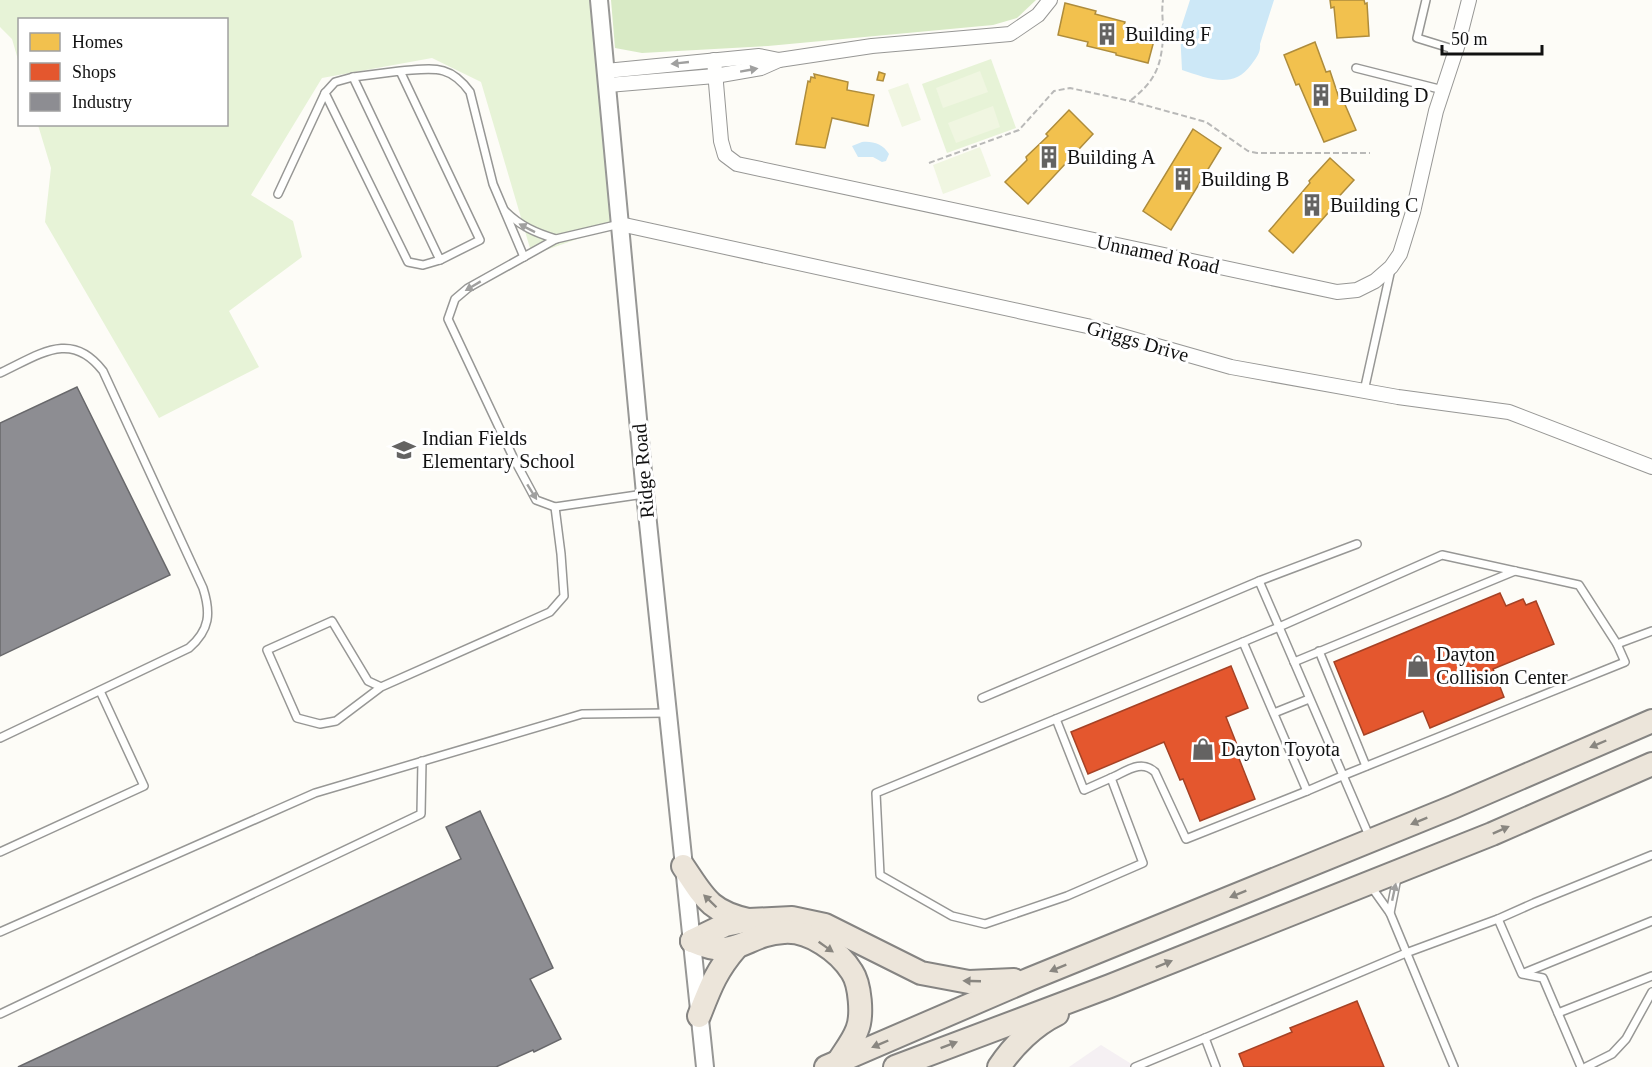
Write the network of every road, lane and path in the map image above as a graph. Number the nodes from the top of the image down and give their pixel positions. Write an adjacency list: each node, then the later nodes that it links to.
1 (599, 0): 13 (street, Ridge Road)
2 (1050, 0): 8 (street)
3 (1163, 0): 16 (path)
4 (1426, 0): 6 (lane)
5 (1469, 0): 6 (street, Unnamed Road)
6 (1456, 50): 14 (street, Unnamed Road)
7 (714, 60): 8 (street); 11 (street, Unnamed Road); 13 (street, one-way to 13)
8 (779, 60): 11 (street, one-way to 8)
9 (1356, 68): 14 (lane)
10 (400, 71): 12 (lane); 20 (lane); 24 (lane)
11 (715, 76): 13 (street); 25 (street, Unnamed Road)
12 (353, 77): 15 (lane); 24 (lane)
13 (607, 78): 21 (street, Ridge Road)
14 (1443, 90): 25 (street, Unnamed Road)
15 (325, 93): 19 (lane); 24 (lane)
16 (1130, 101): 17 (path); 18 (path)
17 (1370, 153)
18 (929, 163)
19 (278, 194)
20 (503, 209): 22 (lane, one-way to 20); 23 (lane)
21 (620, 224): 22 (lane); 27 (street, Griggs Drive); 29 (street, Ridge Road)
22 (556, 239): 23 (lane)
23 (524, 257): 30 (lane, one-way to 30)
24 (440, 260)
25 (1391, 267): 27 (lane)
26 (0, 373): 41 (lane)
27 (1364, 391): 28 (street, Griggs Drive)
28 (1652, 467)
29 (645, 494): 30 (lane); 44 (street, Ridge Road)
30 (555, 507): 40 (lane)
31 (1357, 544): 33 (lane)
32 (1515, 571): 34 (lane); 37 (lane); 38 (lane)
33 (1259, 581): 34 (lane); 42 (lane)
34 (1279, 627): 36 (lane); 39 (lane)
35 (1652, 631): 37 (lane)
36 (1243, 642): 45 (lane); 46 (lane)
37 (1617, 644): 51 (lane)
38 (1319, 651): 39 (lane); 51 (lane)
39 (1293, 662): 43 (lane)
40 (381, 687): 40 (lane)
41 (100, 691): 48 (lane); 56 (lane)
42 (982, 698)
43 (1310, 699): 45 (lane); 52 (lane)
44 (668, 713): 49 (lane); 58 (street, Ridge Road)
45 (1274, 714): 54 (lane)
46 (1056, 719): 53 (lane); 53 (lane)
47 (1652, 721): 55 (highway, one-way to 55)
48 (0, 738)
49 (422, 761): 65 (lane); 75 (lane)
50 (1652, 764): 59 (highway, one-way to 50)
51 (1365, 766): 52 (lane)
52 (1342, 776): 54 (lane); 55 (lane)
53 (1111, 778): 54 (lane)
54 (1307, 791)
55 (1371, 841): 71 (highway, one-way to 71)
56 (0, 852)
57 (1652, 855): 62 (lane)
58 (683, 866): 63 (highway, one-way to 58); 66 (street, Ridge Road)
59 (1399, 871): 60 (highway); 61 (lane, one-way to 59)
60 (1368, 883): 61 (lane); 72 (highway, one-way to 60)
61 (1390, 913): 68 (lane)
62 (1498, 919): 68 (lane); 69 (lane)
63 (749, 921): 66 (highway); 71 (highway, one-way to 63)
64 (1652, 921): 69 (lane)
65 (0, 932)
66 (692, 941): 67 (highway); 76 (street, Ridge Road)
67 (736, 948): 76 (highway); 78 (highway, one-way to 78)
68 (1406, 952): 77 (lane); 84 (lane)
69 (1522, 974): 74 (lane)
70 (1652, 976): 74 (lane)
71 (1030, 979): 78 (highway, one-way to 78)
72 (1110, 986): 80 (highway, one-way to 72); 81 (highway)
73 (1652, 992): 86 (lane)
74 (1558, 1013): 85 (lane)
75 (0, 1014)
76 (699, 1016): 79 (street, Ridge Road)
77 (1205, 1038): 82 (lane); 83 (lane)
78 (832, 1064)
79 (705, 1067)
80 (895, 1067)
81 (999, 1067)
82 (1135, 1067)
83 (1216, 1067)
84 (1454, 1067)
85 (1581, 1067)
86 (1586, 1067)

